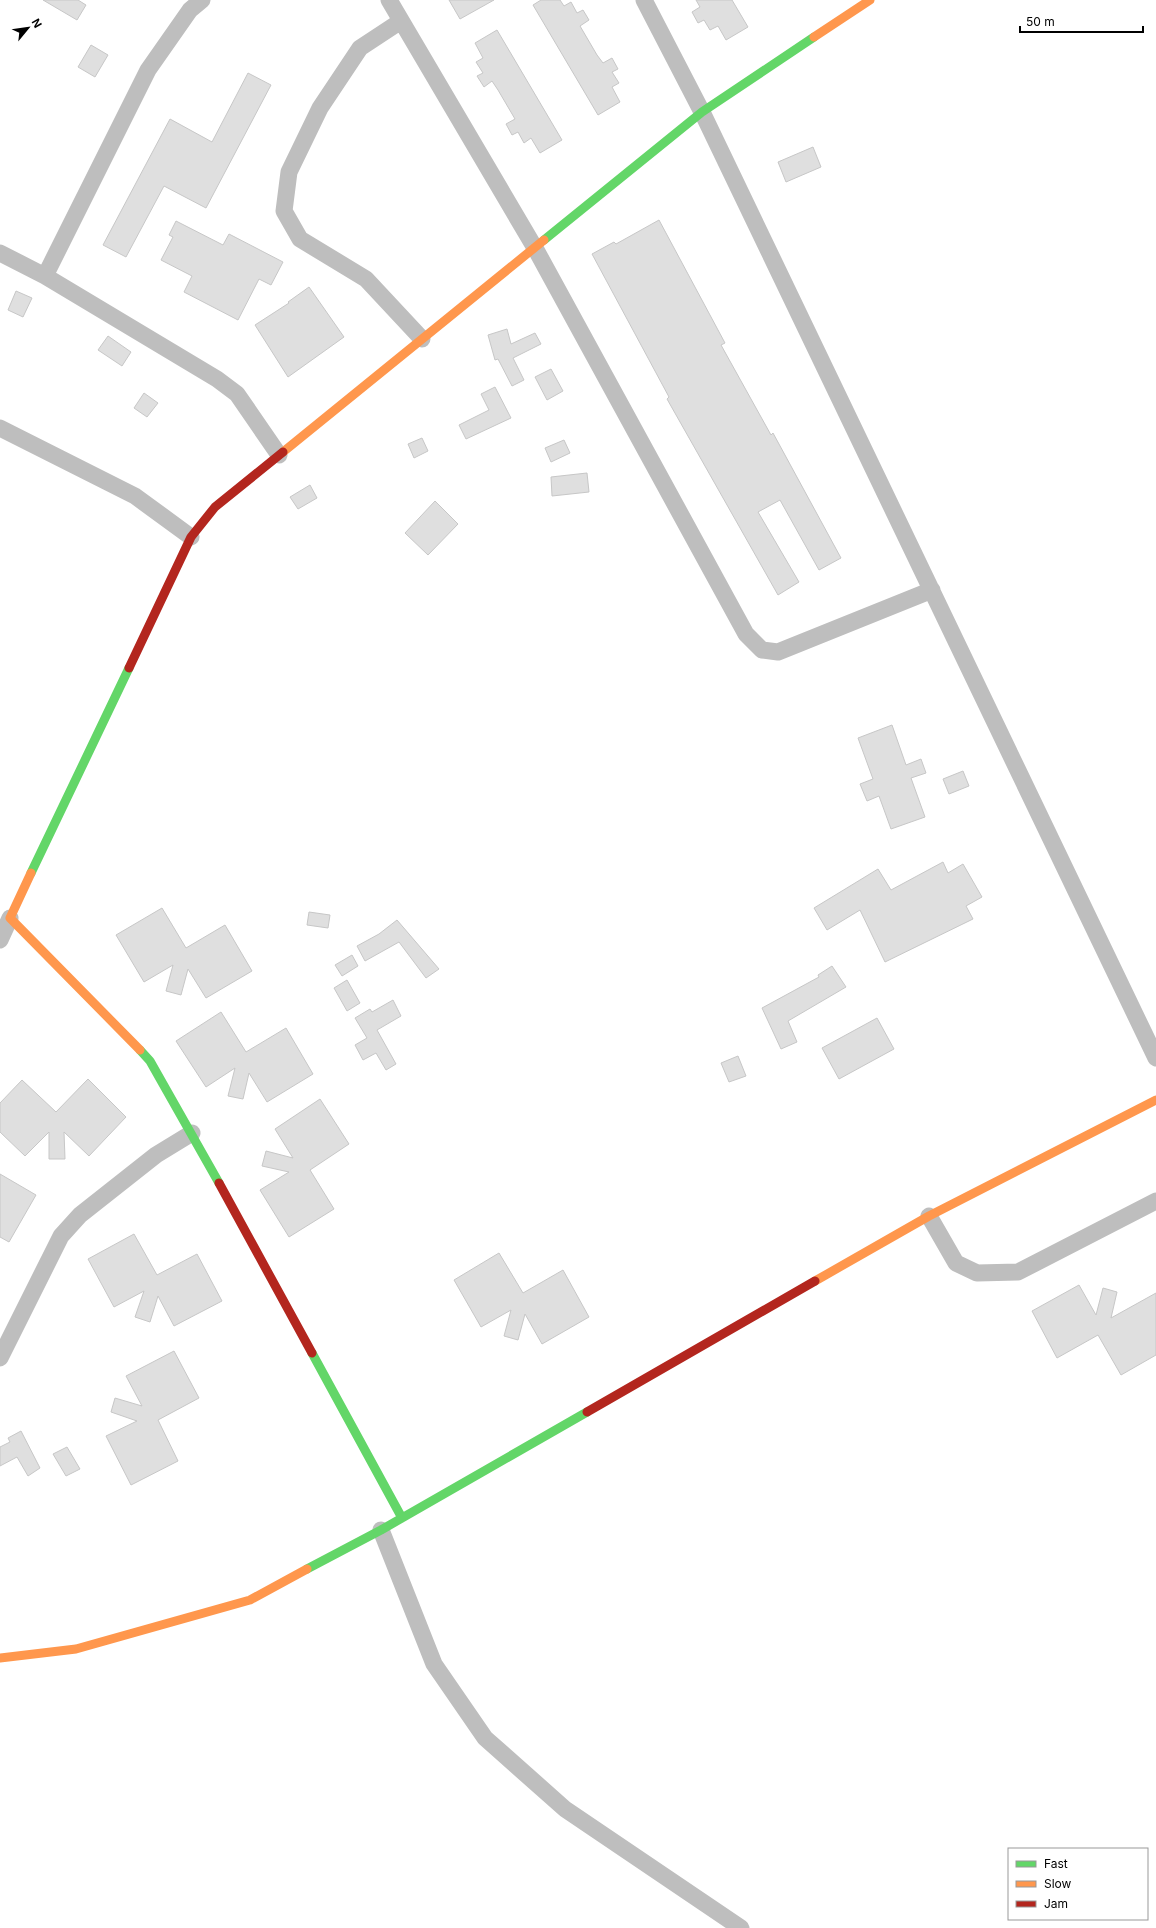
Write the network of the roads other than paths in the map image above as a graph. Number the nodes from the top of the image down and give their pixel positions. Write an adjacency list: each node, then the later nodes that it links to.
1 (202, 0): 9 (street)
2 (389, 0): 5 (street)
3 (644, 0): 6 (street)
4 (870, 0): 6 (street)
5 (401, 21): 7 (street); 10 (street)
6 (702, 112): 7 (street); 14 (street)
7 (535, 248): 10 (street); 14 (street)
8 (0, 253): 9 (street)
9 (45, 276): 12 (street)
10 (422, 339): 12 (street)
11 (0, 428): 13 (street)
12 (279, 455): 13 (street)
13 (191, 537): 15 (street)
14 (932, 590): 17 (street)
15 (10, 918): 16 (street); 19 (street)
16 (0, 940)
17 (1156, 1058)
18 (1156, 1100): 21 (street)
19 (192, 1133): 22 (street); 23 (street)
20 (1156, 1201): 21 (street)
21 (929, 1216): 23 (street)
22 (0, 1358)
23 (402, 1518): 24 (street)
24 (381, 1530): 25 (street); 26 (street)
25 (0, 1658)
26 (741, 1928)

